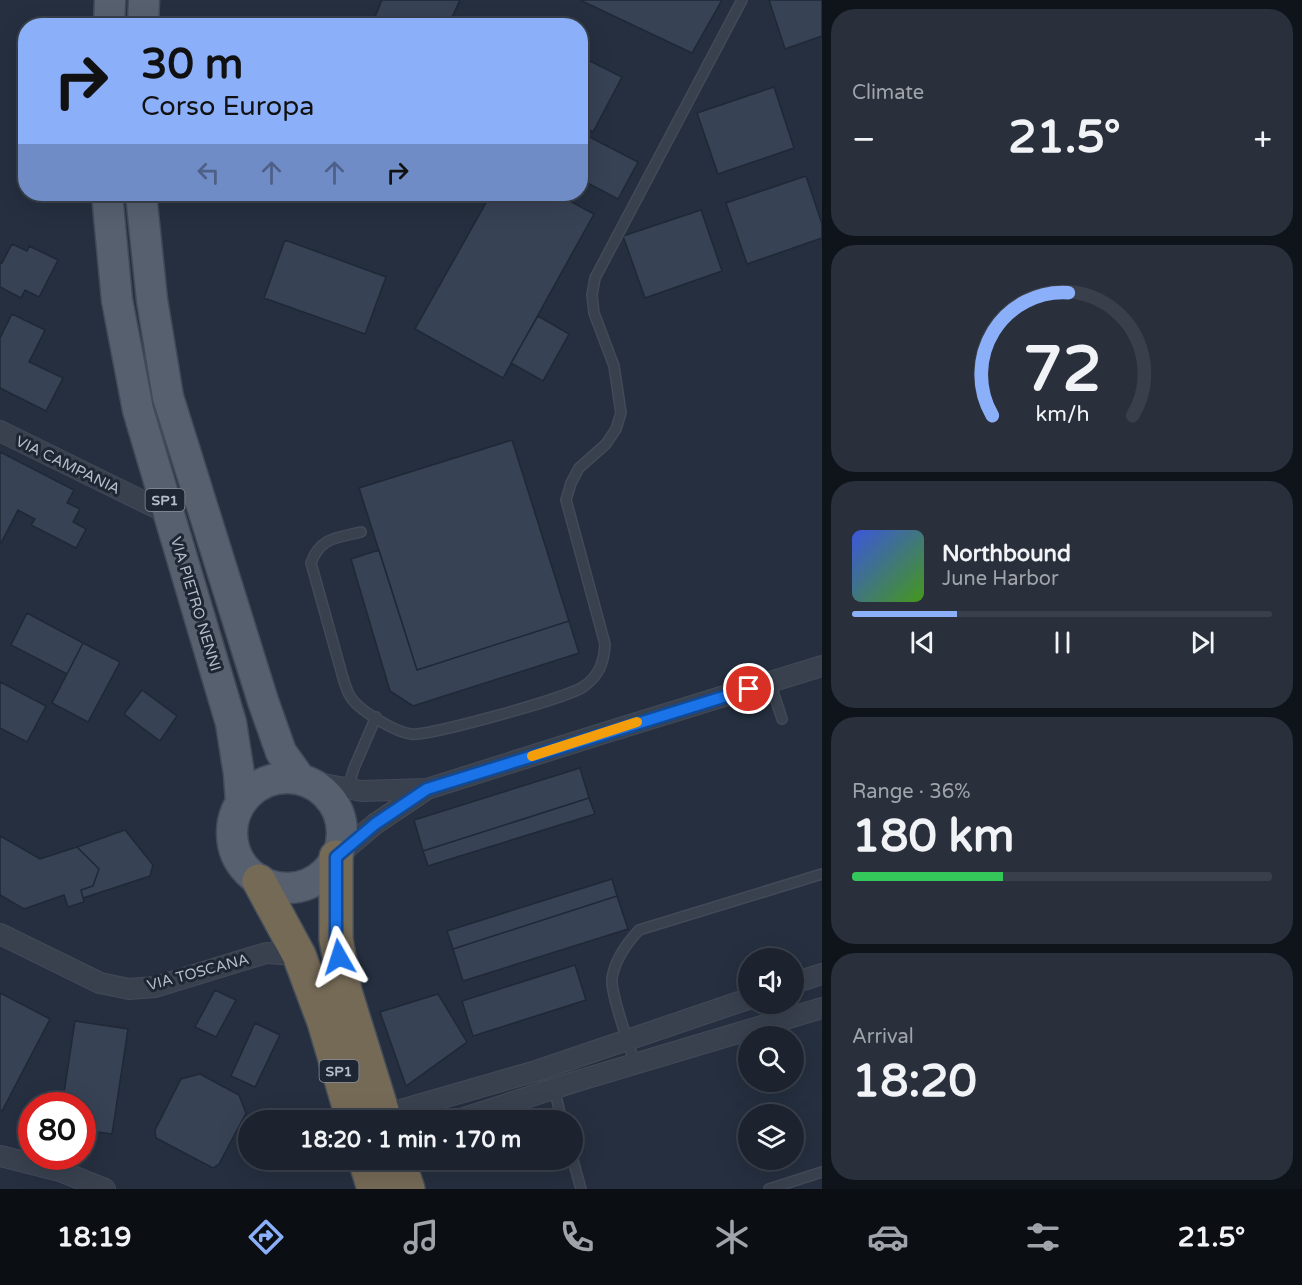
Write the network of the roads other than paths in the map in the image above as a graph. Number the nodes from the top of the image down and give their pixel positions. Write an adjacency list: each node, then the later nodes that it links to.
1 (110, 0): 4 (main road)
2 (144, 0): 5 (main road)
3 (742, 0): 13 (lane)
4 (109, 18)
5 (143, 18)
6 (108, 201): 9 (main road, VIA PIETRO NENNI / SP1)
7 (142, 201): 15 (main road, SP1)
8 (0, 431): 9 (street, VIA CAMPANIA)
9 (169, 514): 18 (main road, VIA PIETRO NENNI / SP1)
10 (361, 532): 13 (lane)
11 (822, 666): 12 (street)
12 (770, 682): 14 (lane); 17 (street)
13 (376, 717): 16 (lane)
14 (782, 719)
15 (302, 780): 16 (street); 18 (main road); 19 (main road)
16 (348, 788): 17 (street)
17 (427, 789): 19 (street)
18 (241, 802): 21 (main road)
19 (336, 857): 21 (main road); 32 (highway, SP1)
20 (822, 874): 28 (lane)
21 (259, 881): 23 (highway, SP1)
22 (0, 934): 23 (street, VIA TOSCANA)
23 (299, 955): 31 (highway, SP1)
24 (822, 974): 25 (street)
25 (804, 980)
26 (738, 1002): 28 (street)
27 (822, 1008): 29 (street)
28 (628, 1040): 29 (lane); 33 (street)
29 (635, 1064): 30 (street)
30 (554, 1089): 34 (street); 35 (lane)
31 (369, 1110)
32 (372, 1110)
33 (405, 1110)
34 (489, 1110)
35 (559, 1110)
36 (0, 1156): 41 (street)
37 (368, 1170): 42 (highway)
38 (401, 1170): 43 (highway)
39 (576, 1170): 44 (lane)
40 (822, 1172): 45 (lane)
41 (105, 1189)
42 (374, 1189)
43 (408, 1189)
44 (581, 1189)
45 (769, 1189)

